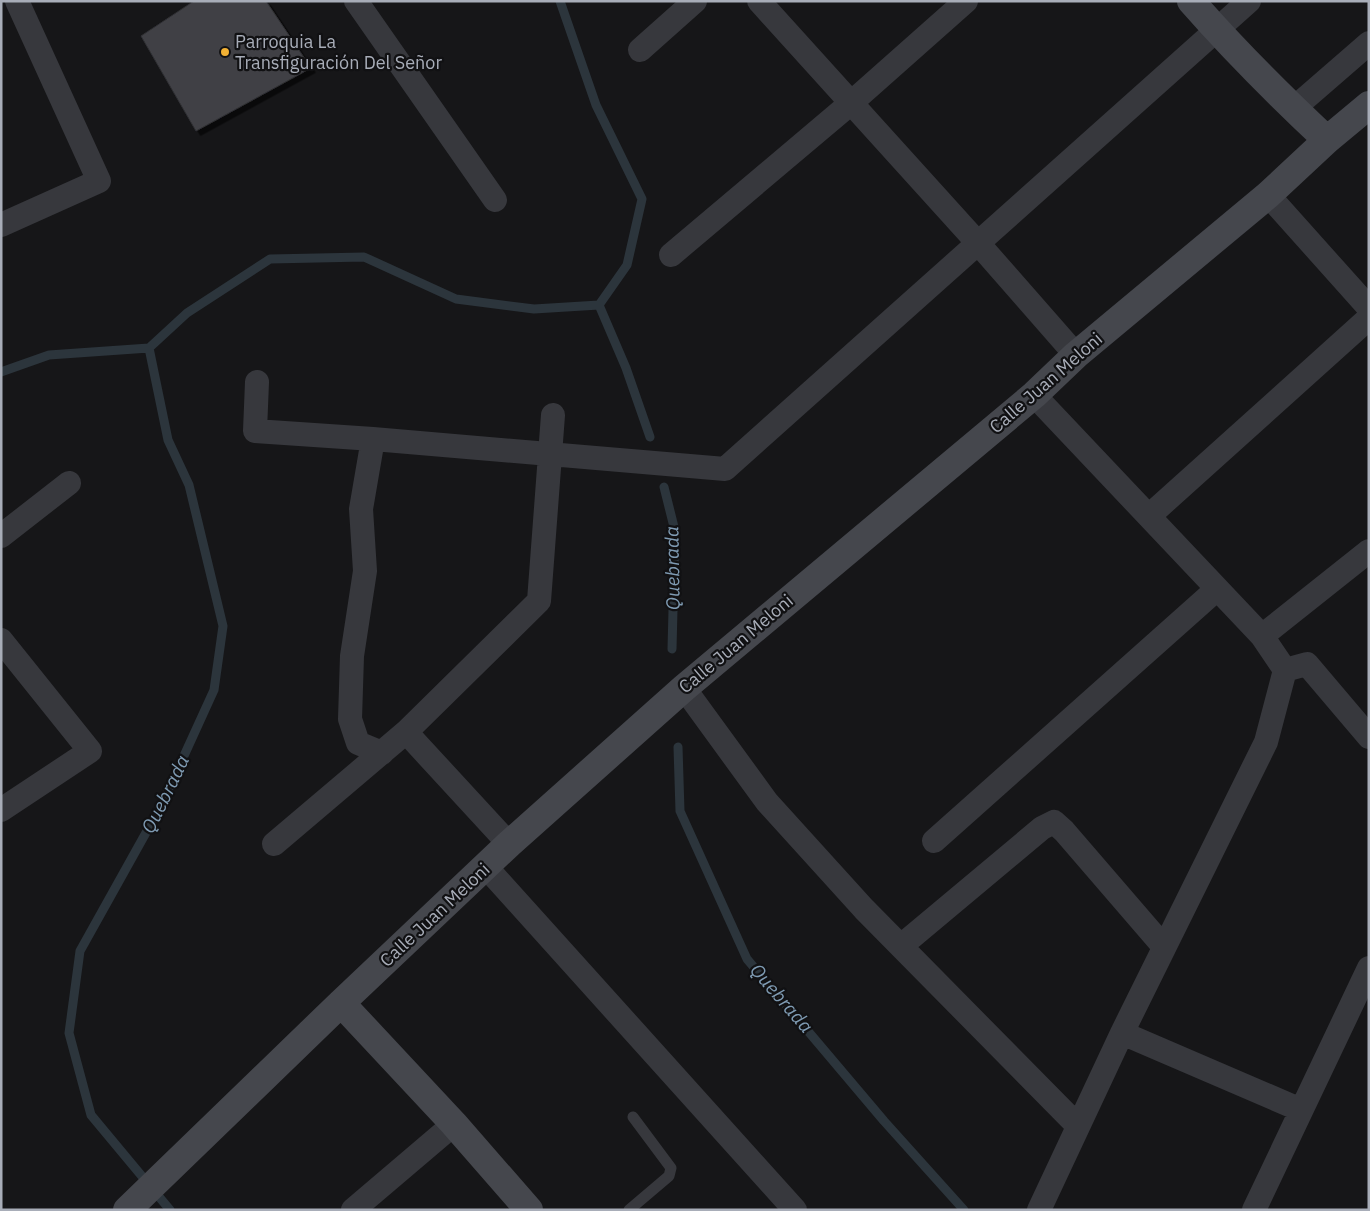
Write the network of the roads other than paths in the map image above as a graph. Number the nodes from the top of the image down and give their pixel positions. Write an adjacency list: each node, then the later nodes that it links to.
1 (356, 1): 16 (street)
2 (695, 1): 10 (street)
3 (759, 1): 11 (street)
4 (966, 1): 11 (street)
5 (1191, 1): 8 (main road)
6 (1248, 1): 8 (street)
7 (13, 8): 17 (street)
8 (1216, 30): 13 (main road); 18 (street)
9 (1369, 44): 13 (street)
10 (640, 50)
11 (851, 103): 18 (street); 19 (street)
12 (1369, 105): 14 (main road, Calle Juan Meloni)
13 (1293, 108): 14 (main road)
14 (1327, 140): 15 (main road, Calle Juan Meloni)
15 (1268, 195): 20 (street); 22 (main road, Calle Juan Meloni)
16 (495, 200)
17 (1, 225)
18 (977, 242): 22 (street); 27 (street)
19 (671, 255)
20 (1369, 308)
21 (1369, 318): 29 (street)
22 (1076, 355): 24 (main road, Calle Juan Meloni)
23 (257, 382): 26 (street)
24 (1034, 395): 29 (street); 36 (main road, Calle Juan Meloni)
25 (553, 415): 27 (street)
26 (372, 439): 27 (street); 39 (street)
27 (551, 455): 37 (street)
28 (69, 483): 30 (street)
29 (1149, 516): 32 (street)
30 (1, 536)
31 (1369, 550): 33 (street)
32 (1218, 589): 33 (street); 41 (street)
33 (1262, 636): 35 (street)
34 (1, 640): 40 (street)
35 (1285, 670): 38 (street); 46 (street)
36 (684, 688): 43 (main road, Calle Juan Meloni); 45 (street)
37 (406, 732): 39 (street); 43 (street)
38 (1369, 737)
39 (382, 753): 42 (street)
40 (1, 810)
41 (934, 841)
42 (274, 844)
43 (509, 844): 44 (main road, Calle Juan Meloni)
44 (486, 867): 48 (main road, Calle Juan Meloni); 58 (street)
45 (901, 946): 46 (street); 53 (street)
46 (1164, 947): 49 (street)
47 (1369, 968): 50 (street)
48 (341, 1003): 52 (main road); 54 (main road, Calle Juan Meloni)
49 (1122, 1033): 50 (street); 53 (street)
50 (1301, 1110): 60 (street)
51 (633, 1117): 57 (lane)
52 (454, 1124): 55 (street); 56 (main road)
53 (1078, 1126): 59 (street)
54 (127, 1210)
55 (353, 1210)
56 (529, 1210)
57 (629, 1210)
58 (795, 1210)
59 (1039, 1210)
60 (1254, 1210)

